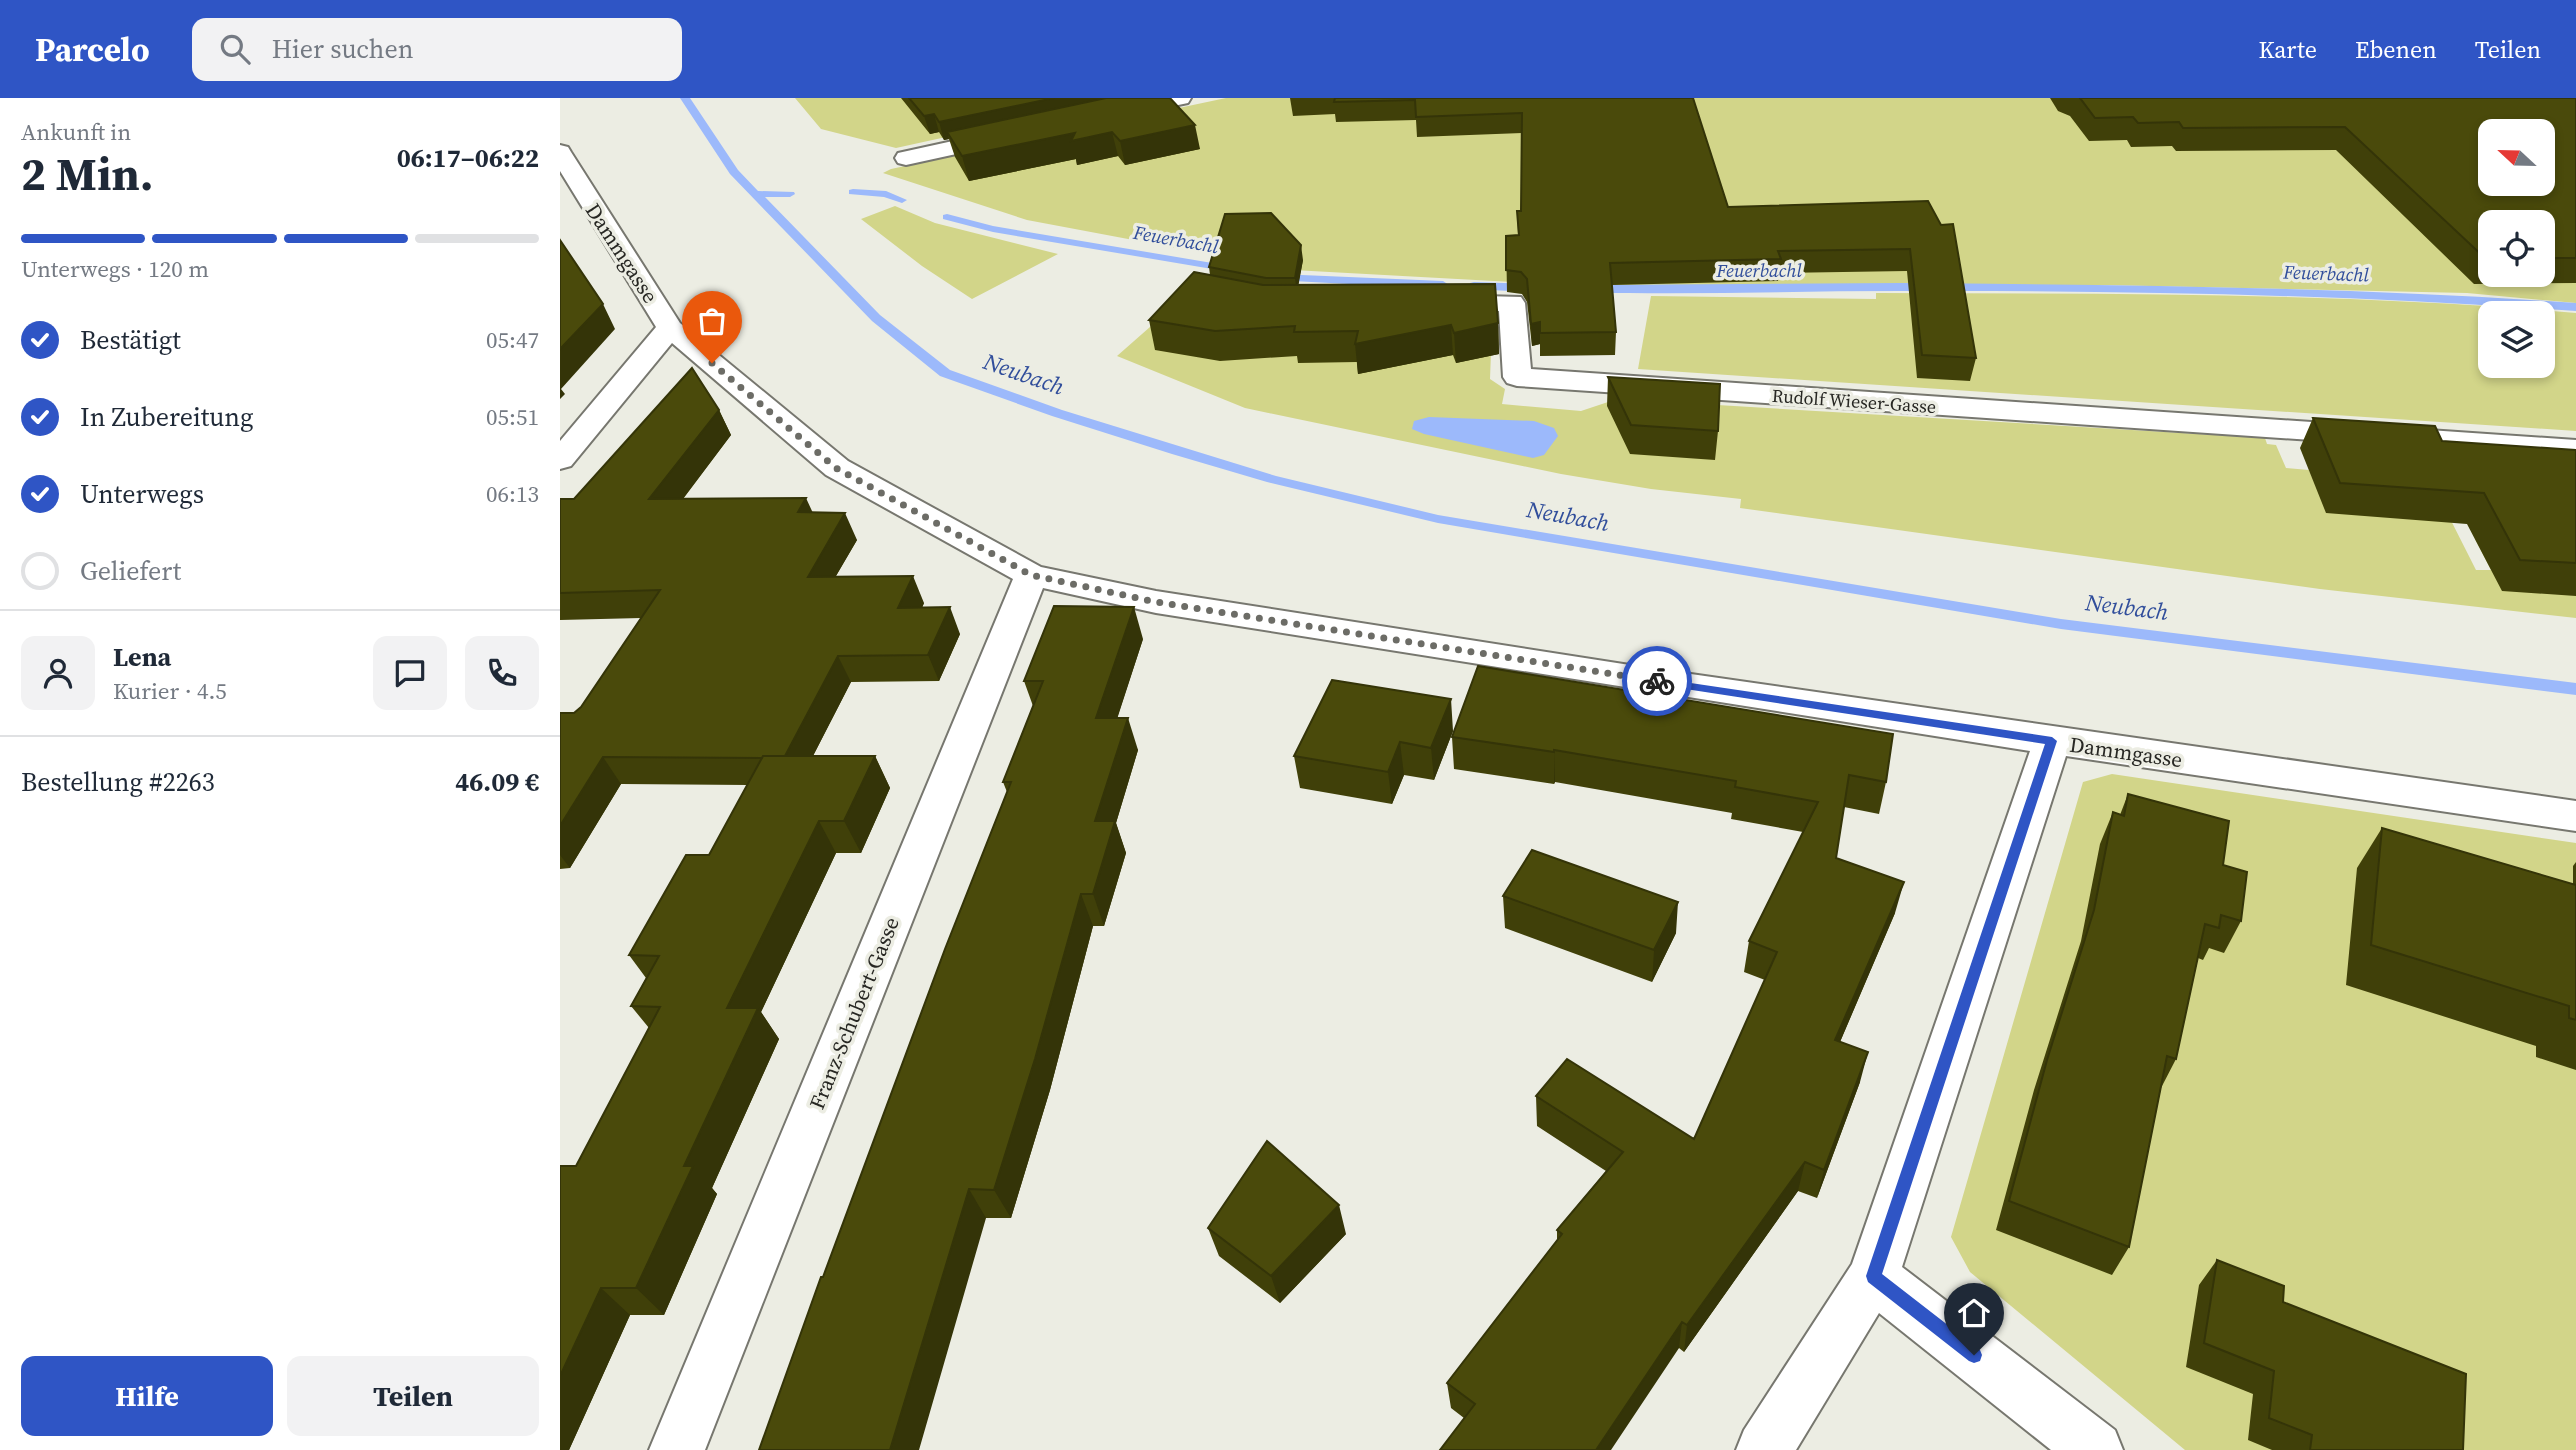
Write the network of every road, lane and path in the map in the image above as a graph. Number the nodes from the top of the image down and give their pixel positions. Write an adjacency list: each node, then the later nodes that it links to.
1 (1180, 98): 2 (street)
2 (1101, 116)
3 (1023, 132): 5 (street)
4 (560, 152): 7 (street, Dammgasse)
5 (906, 158)
6 (1417, 303): 8 (street, Rudolf Wieser-Gasse)
7 (670, 328): 9 (street); 10 (street, Dammgasse)
8 (2576, 449)
9 (560, 460)
10 (1031, 575): 11 (street, Dammgasse); 14 (street, Franz-Schubert-Gasse)
11 (2052, 741): 12 (street, Dammgasse); 13 (street)
12 (2576, 816)
13 (1873, 1276): 15 (street); 16 (street)
14 (677, 1450)
15 (1764, 1450)
16 (2095, 1450)

